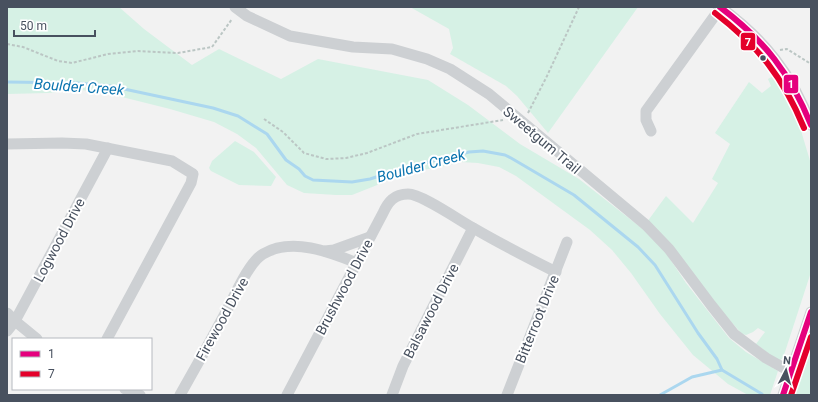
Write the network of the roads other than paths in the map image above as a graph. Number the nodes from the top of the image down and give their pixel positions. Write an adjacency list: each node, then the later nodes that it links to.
1 (720, 7): 3 (street); 4 (street)
2 (238, 8): 18 (street, Sweetgum Trail)
3 (811, 125)
4 (651, 130)
5 (7, 145): 6 (street)
6 (108, 148): 14 (street, Logwood Drive); 17 (street)
7 (473, 228): 8 (street, Brushwood Drive); 12 (street); 23 (street, Balsawood Drive)
8 (370, 238): 10 (street); 11 (street, Brushwood Drive)
9 (567, 242): 12 (street, Bitterroot Drive)
10 (325, 251): 11 (street); 21 (street, Firewood Drive)
11 (357, 262): 22 (street, Brushwood Drive)
12 (556, 272): 24 (street, Bitterroot Drive)
13 (811, 312): 18 (street)
14 (11, 317): 15 (street, Logwood Drive); 16 (street)
15 (7, 331)
16 (36, 338)
17 (109, 338)
18 (791, 372): 25 (street)
19 (128, 390): 20 (street)
20 (140, 395)
21 (180, 395)
22 (287, 395)
23 (392, 395)
24 (507, 395)
25 (783, 395)

